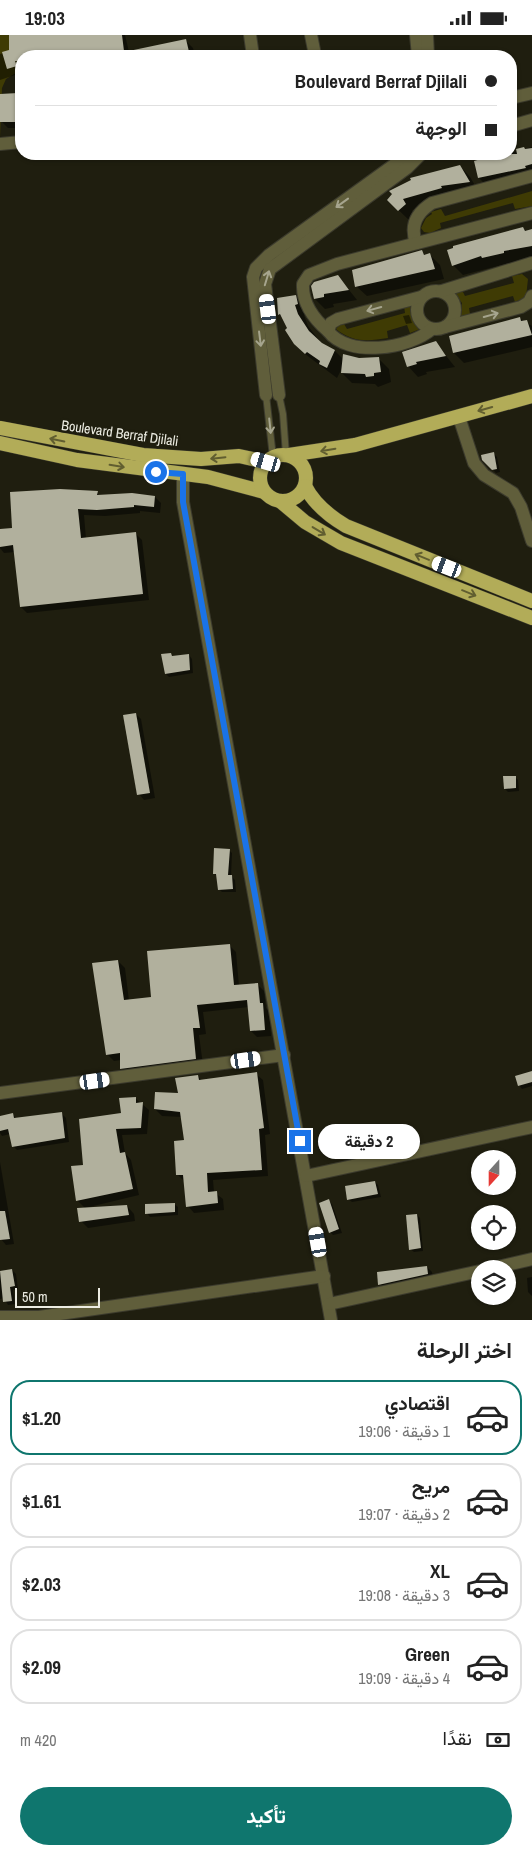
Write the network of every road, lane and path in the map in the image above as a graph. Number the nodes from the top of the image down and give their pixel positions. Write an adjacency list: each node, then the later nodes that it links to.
1 (250, 35): 5 (street)
2 (311, 35): 6 (street)
3 (416, 35): 7 (street)
4 (427, 35): 8 (street)
5 (252, 50)
6 (314, 50)
7 (417, 50)
8 (428, 50)
9 (532, 93): 10 (street)
10 (517, 97)
11 (532, 119): 12 (street)
12 (517, 124)
13 (15, 143): 14 (street)
14 (0, 144)
15 (401, 160): 26 (street, one-way to 26)
16 (415, 160): 26 (street, one-way to 16)
17 (532, 176): 19 (street)
18 (532, 213): 19 (street)
19 (416, 243): 25 (street)
20 (532, 263): 21 (street)
21 (442, 291): 23 (street); 24 (street)
22 (532, 296): 24 (street, one-way to 22)
23 (421, 297): 24 (street); 25 (street, one-way to 25)
24 (438, 328): 25 (street)
25 (328, 331)
26 (273, 395): 31 (lane, one-way to 31); 31 (lane)
27 (532, 396): 28 (highway, one-way to 28)
28 (459, 417): 31 (highway, one-way to 31); 36 (street)
29 (0, 428): 31 (highway, Boulevard Berraf Djilali, one-way to 29)
30 (0, 443): 32 (highway, one-way to 32)
31 (278, 457): 33 (highway); 34 (highway)
32 (183, 474): 34 (highway); 39 (street)
33 (306, 486): 35 (highway); 37 (highway, one-way to 33)
34 (264, 492): 35 (highway)
35 (280, 501): 38 (highway, one-way to 38)
36 (532, 541)
37 (532, 601)
38 (532, 618)
39 (284, 1055): 40 (street); 42 (street)
40 (0, 1093)
41 (532, 1127): 42 (street)
42 (306, 1175): 46 (street)
43 (532, 1259): 44 (street)
44 (516, 1263)
45 (471, 1273): 47 (street)
46 (324, 1276): 47 (street); 48 (street)
47 (329, 1304): 49 (street)
48 (0, 1317)
49 (332, 1320)

